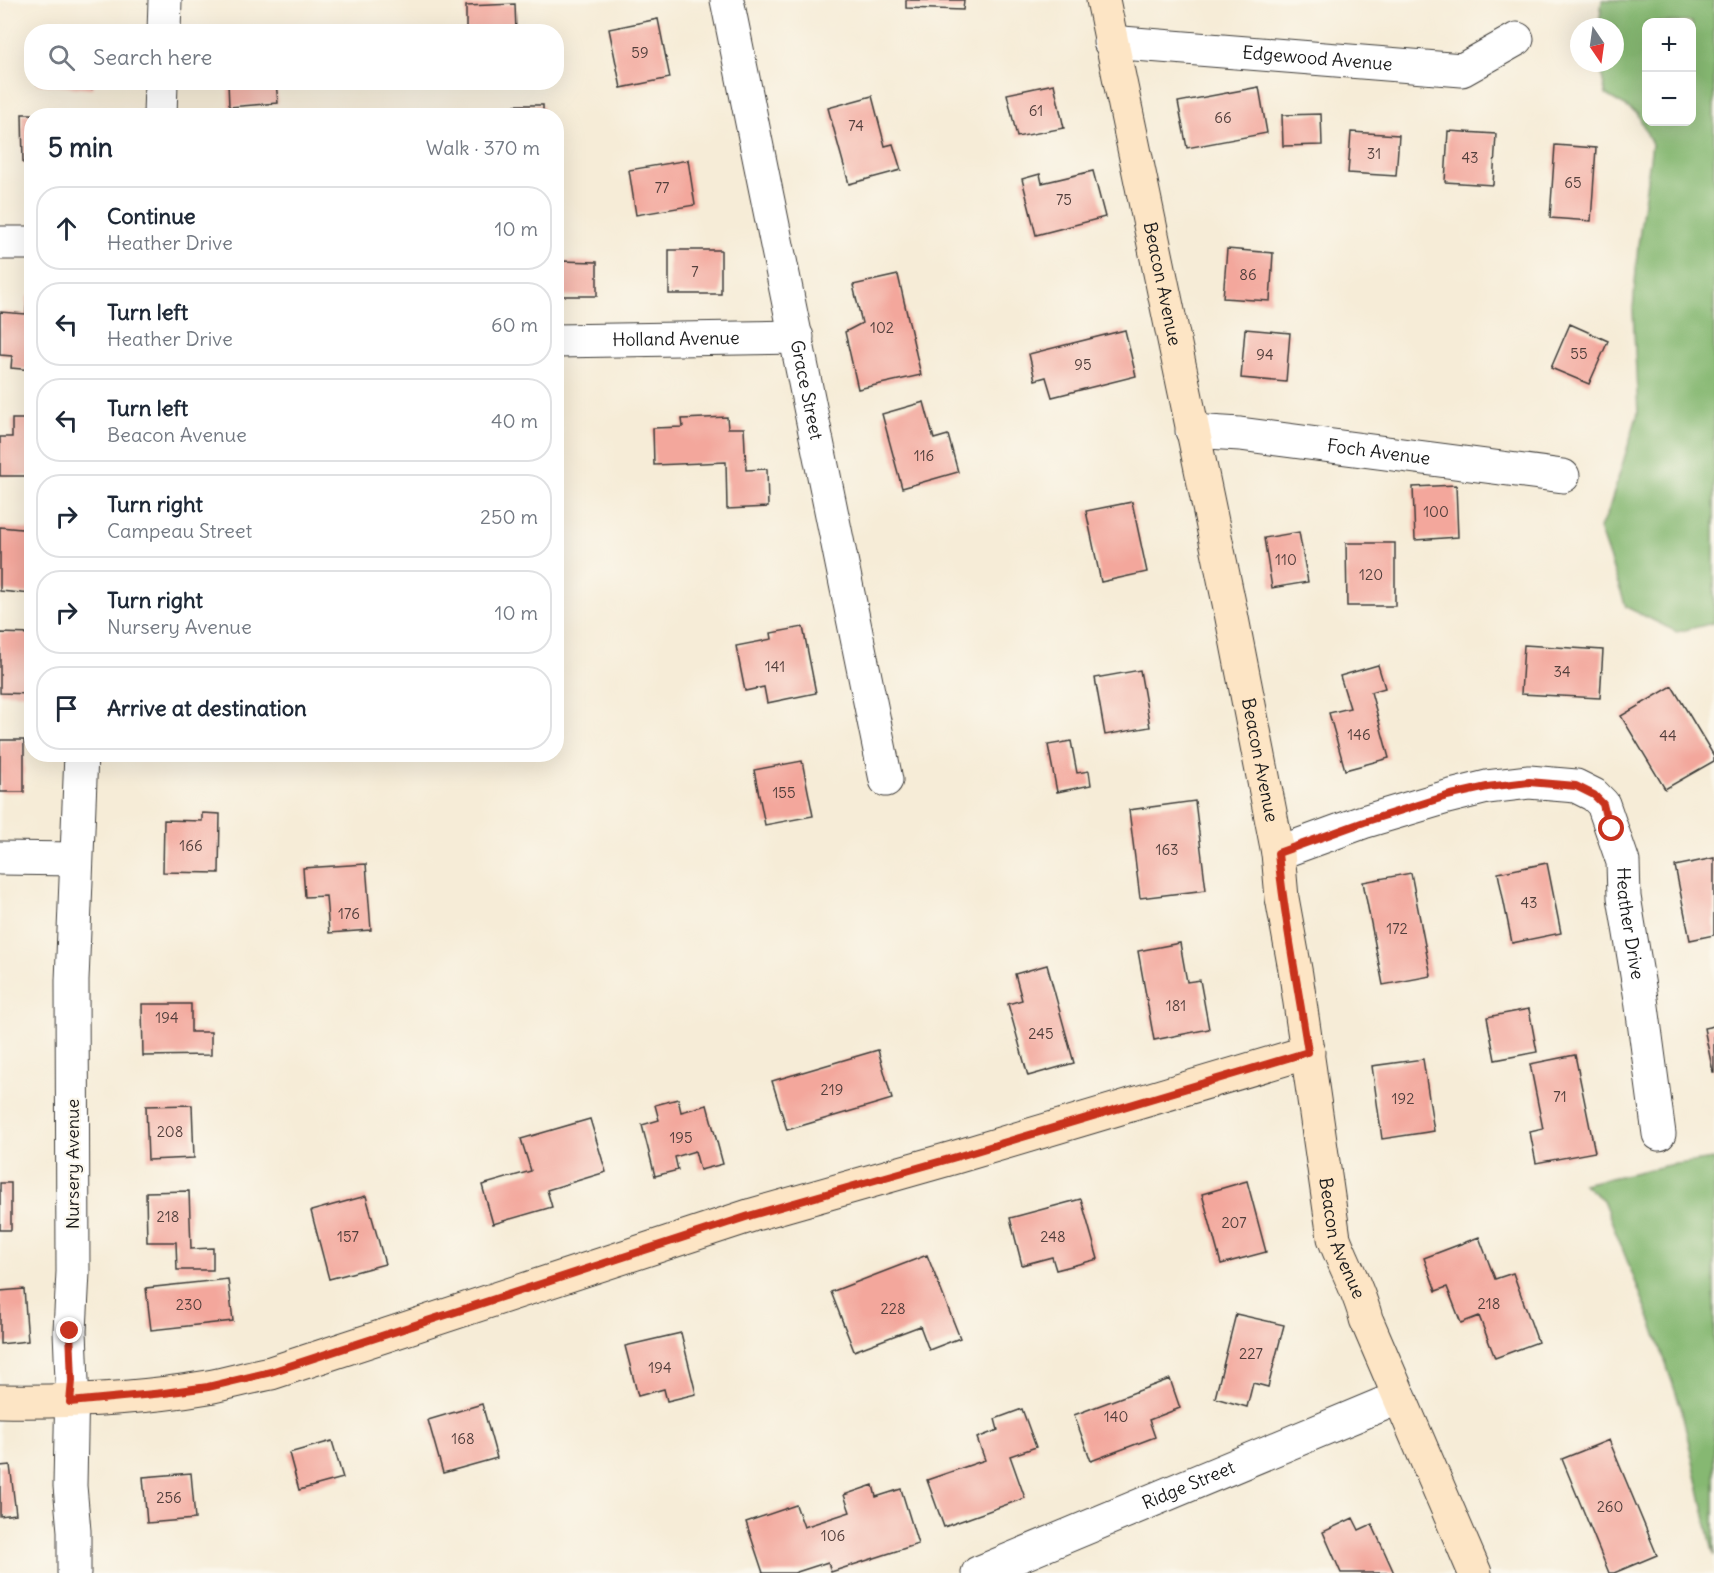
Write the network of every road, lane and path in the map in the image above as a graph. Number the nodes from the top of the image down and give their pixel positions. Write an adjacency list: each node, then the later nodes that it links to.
1 (165, 0): 4 (street)
2 (727, 0): 11 (street, Grace Street)
3 (1103, 0): 6 (street, Beacon Avenue)
4 (164, 24)
5 (1517, 39): 6 (street, Edgewood Avenue)
6 (1110, 42): 13 (street, Beacon Avenue)
7 (161, 90): 8 (street)
8 (160, 108)
9 (0, 243): 10 (street)
10 (24, 243)
11 (796, 337): 12 (street, Holland Avenue); 16 (street, Grace Street)
12 (564, 340)
13 (1192, 431): 14 (street, Foch Avenue); 17 (street, Beacon Avenue)
14 (1563, 477)
15 (81, 762): 19 (street, Nursery Avenue)
16 (885, 780)
17 (1278, 853): 20 (street, Beacon Avenue); 21 (street, Heather Drive)
18 (0, 858): 19 (street)
19 (76, 859): 24 (street, Nursery Avenue)
20 (1308, 1052): 22 (street, Beacon Avenue); 24 (street)
21 (1659, 1134)
22 (1400, 1397): 26 (street, Ridge Street); 27 (street, Beacon Avenue)
23 (0, 1401): 24 (street)
24 (70, 1402): 25 (street, Nursery Avenue)
25 (74, 1573)
26 (978, 1573)
27 (1475, 1573)

